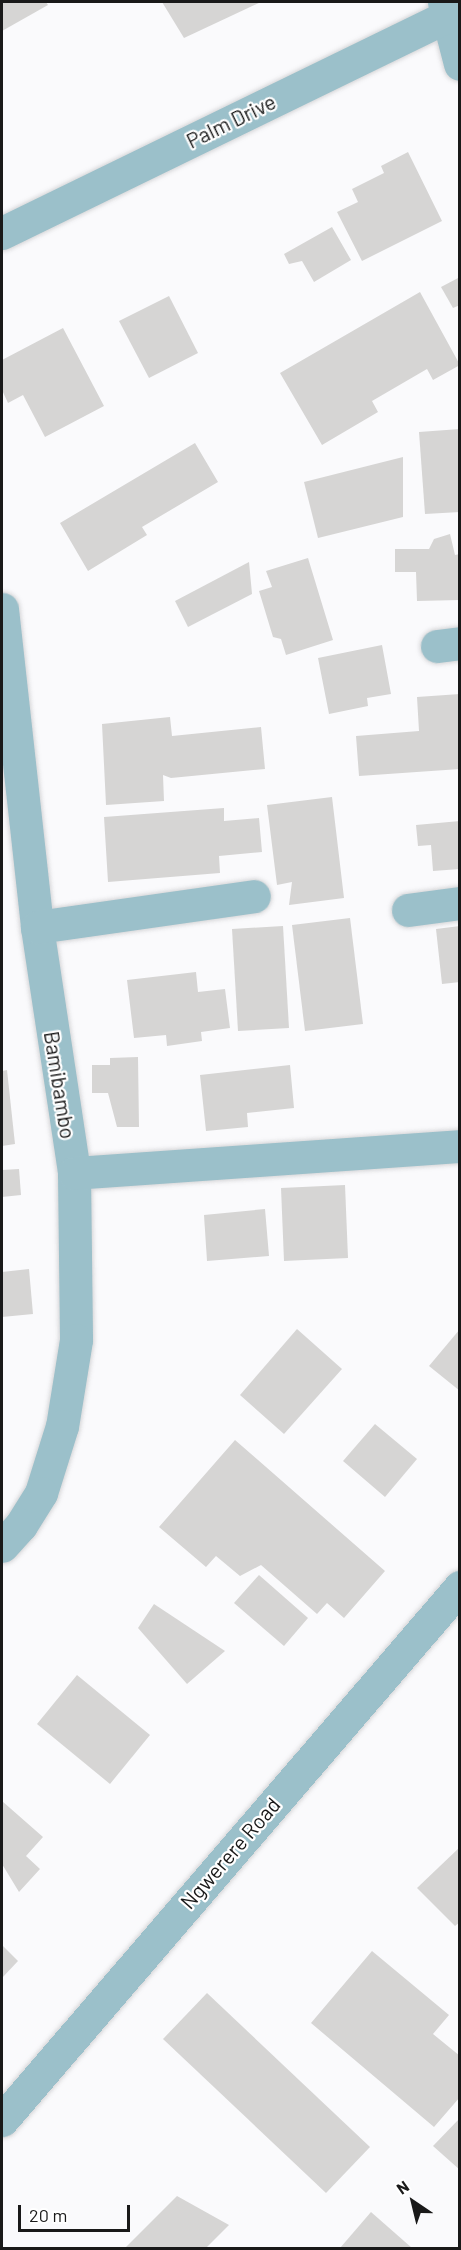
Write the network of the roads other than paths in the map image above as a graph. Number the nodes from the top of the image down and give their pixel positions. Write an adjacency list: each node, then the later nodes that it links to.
1 (450, 9): 2 (street); 3 (street, Palm Drive)
2 (459, 64)
3 (2, 233)
4 (2, 610): 8 (street, Bamibambo)
5 (254, 896): 8 (street)
6 (459, 903): 7 (street)
7 (408, 910)
8 (37, 927): 10 (street, Bamibambo)
9 (459, 1146): 10 (street)
10 (74, 1173): 11 (street, Bamibambo)
11 (2, 1546)
12 (459, 1587): 13 (street, Ngwerere Road)
13 (2, 2120)

